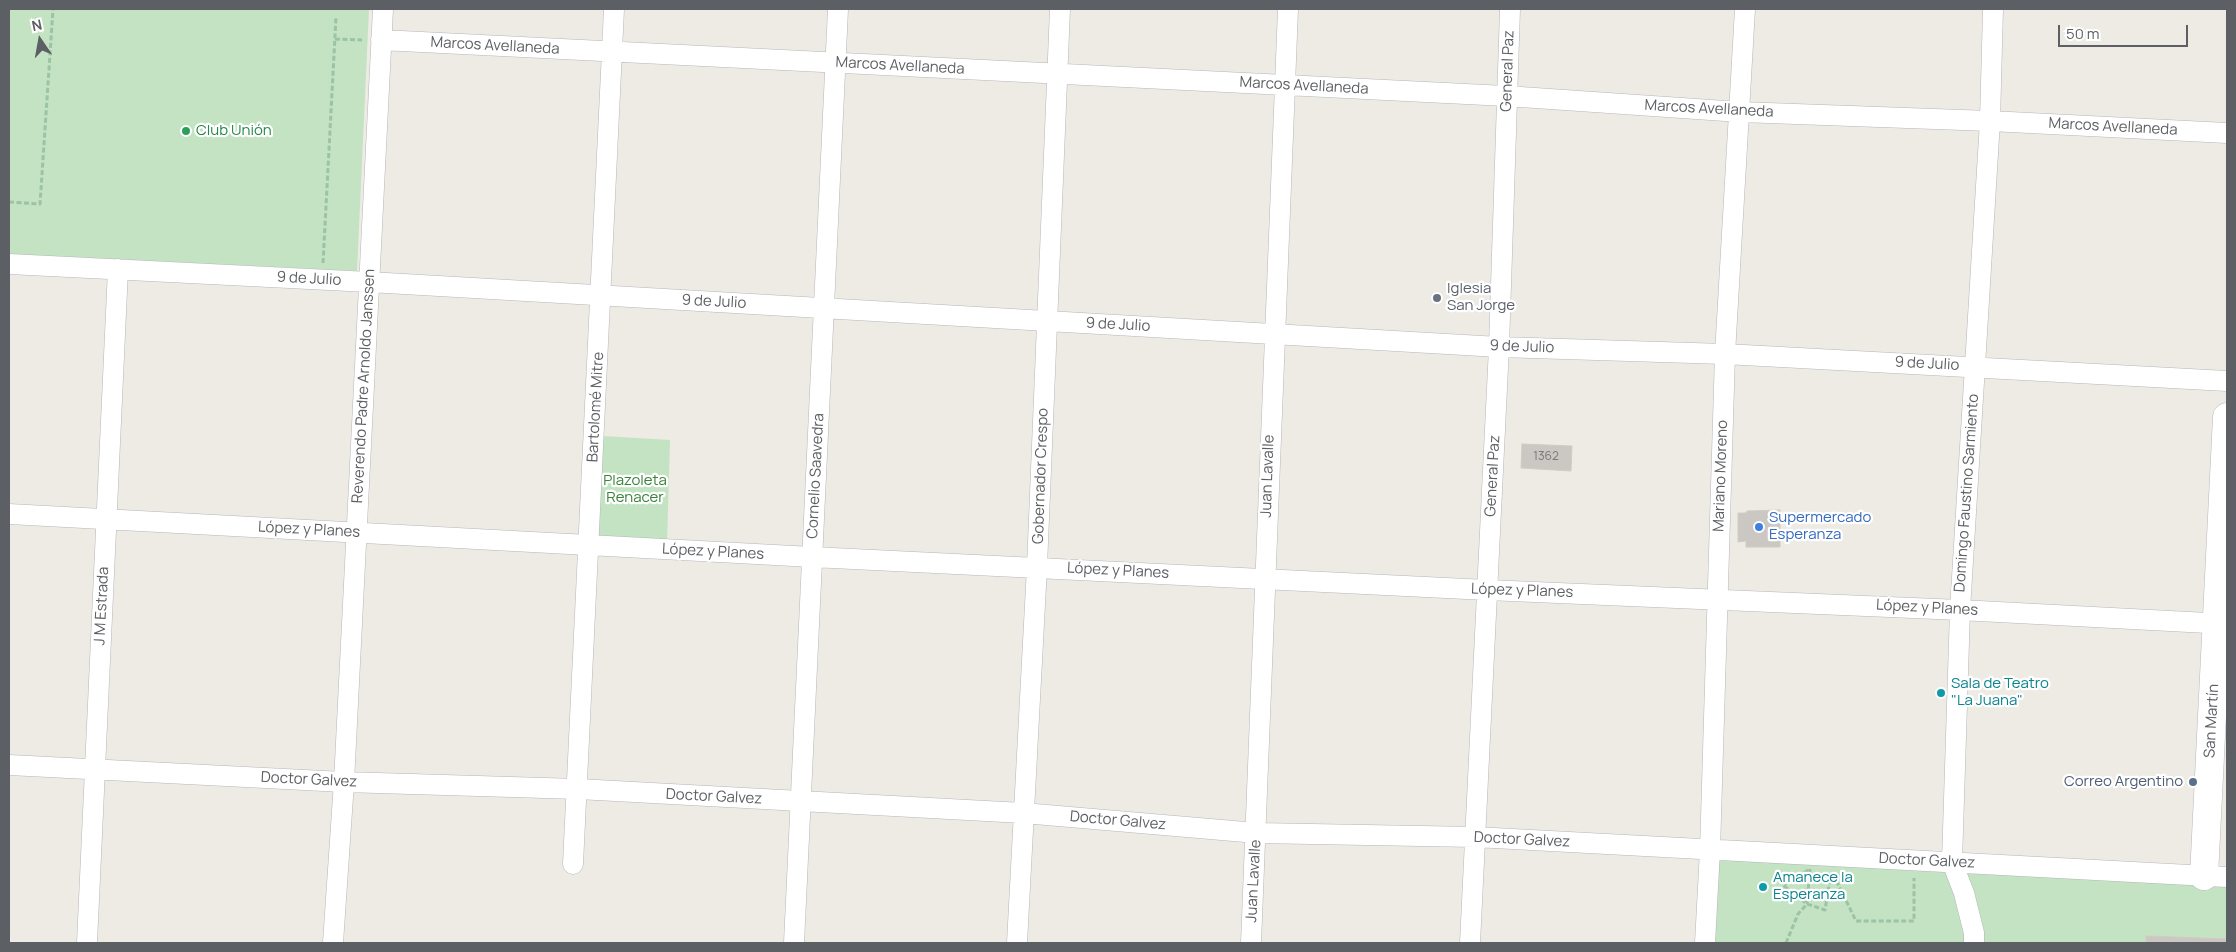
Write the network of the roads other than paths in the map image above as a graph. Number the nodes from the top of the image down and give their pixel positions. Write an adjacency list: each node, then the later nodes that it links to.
1 (383, 9): 9 (street, Reverendo Padre Arnoldo Janssen)
2 (614, 9): 10 (street, Bartolomé Mitre)
3 (838, 9): 11 (street, Cornelio Saavedra)
4 (1060, 9): 12 (street, Gobernador Crespo)
5 (1288, 9): 13 (street, Juan Lavalle)
6 (1510, 9): 14 (street, General Paz)
7 (1745, 9): 15 (street, Mariano Moreno)
8 (1993, 9): 16 (street, Domingo Faustino Sarmiento)
9 (372, 40): 10 (street, Marcos Avellaneda); 20 (street, Reverendo Padre Arnoldo Janssen)
10 (612, 51): 11 (street, Marcos Avellaneda); 21 (street, Bartolomé Mitre)
11 (835, 63): 12 (street, Marcos Avellaneda); 22 (street, Cornelio Saavedra)
12 (1058, 74): 13 (street, Marcos Avellaneda); 23 (street, Gobernador Crespo)
13 (1284, 85): 14 (street, Marcos Avellaneda); 24 (street, Juan Lavalle)
14 (1506, 96): 15 (street, Marcos Avellaneda); 25 (street, General Paz)
15 (1740, 112): 16 (street, Marcos Avellaneda); 26 (street, Mariano Moreno)
16 (1990, 121): 17 (street, Marcos Avellaneda); 27 (street, Domingo Faustino Sarmiento)
17 (2227, 133)
18 (9, 264): 19 (street, 9 de Julio)
19 (118, 269): 20 (street, 9 de Julio); 31 (street, J M Estrada)
20 (369, 282): 21 (street, 9 de Julio); 32 (street, Reverendo Padre Arnoldo Janssen)
21 (601, 296): 22 (street, 9 de Julio); 33 (street, Bartolomé Mitre)
22 (824, 308): 23 (street, 9 de Julio); 34 (street, Cornelio Saavedra)
23 (1047, 321): 24 (street, 9 de Julio); 35 (street, Gobernador Crespo)
24 (1274, 334): 25 (street, 9 de Julio); 36 (street, Juan Lavalle)
25 (1500, 347): 26 (street, 9 de Julio); 37 (street, General Paz)
26 (1725, 354): 27 (street, 9 de Julio); 38 (street, Mariano Moreno)
27 (1975, 367): 28 (street, 9 de Julio); 39 (street, Domingo Faustino Sarmiento)
28 (2227, 381)
29 (2227, 417): 40 (main road, San Martín)
30 (9, 514): 31 (street, López y Planes)
31 (106, 519): 32 (street, López y Planes); 42 (street, J M Estrada)
32 (356, 533): 33 (street, López y Planes); 43 (street, Reverendo Padre Arnoldo Janssen)
33 (589, 546): 34 (street, López y Planes); 44 (street, Bartolomé Mitre)
34 (812, 557): 35 (street, López y Planes); 45 (street, Cornelio Saavedra)
35 (1037, 568): 36 (street, López y Planes); 46 (street, Gobernador Crespo)
36 (1264, 578): 37 (street, López y Planes); 47 (street, Juan Lavalle)
37 (1487, 590): 38 (street, López y Planes); 48 (street, General Paz)
38 (1718, 599): 39 (street, López y Planes); 49 (street, Mariano Moreno)
39 (1960, 610): 40 (street, López y Planes); 50 (street, Domingo Faustino Sarmiento)
40 (2222, 624): 52 (main road, San Martín)
41 (9, 765): 42 (street, Doctor Galvez)
42 (95, 769): 43 (street, Doctor Galvez); 53 (street, J M Estrada)
43 (344, 782): 44 (street, Doctor Galvez); 54 (street, Reverendo Padre Arnoldo Janssen)
44 (578, 789): 45 (street, Doctor Galvez); 51 (street, Bartolomé Mitre)
45 (800, 801): 46 (street, Doctor Galvez); 55 (street, Cornelio Saavedra)
46 (1022, 813): 47 (street, Doctor Galvez); 56 (street, Gobernador Crespo)
47 (1257, 833): 48 (street, Doctor Galvez); 57 (street, Juan Lavalle)
48 (1475, 837): 49 (street, Doctor Galvez); 58 (street, General Paz)
49 (1710, 850): 50 (street, Doctor Galvez); 59 (street, Mariano Moreno)
50 (1952, 862): 52 (street, Doctor Galvez); 60 (street, Domingo Faustino Sarmiento)
51 (573, 864)
52 (2216, 876)
53 (87, 943)
54 (333, 943)
55 (794, 943)
56 (1017, 943)
57 (1251, 943)
58 (1470, 943)
59 (1705, 943)
60 (1974, 943)

